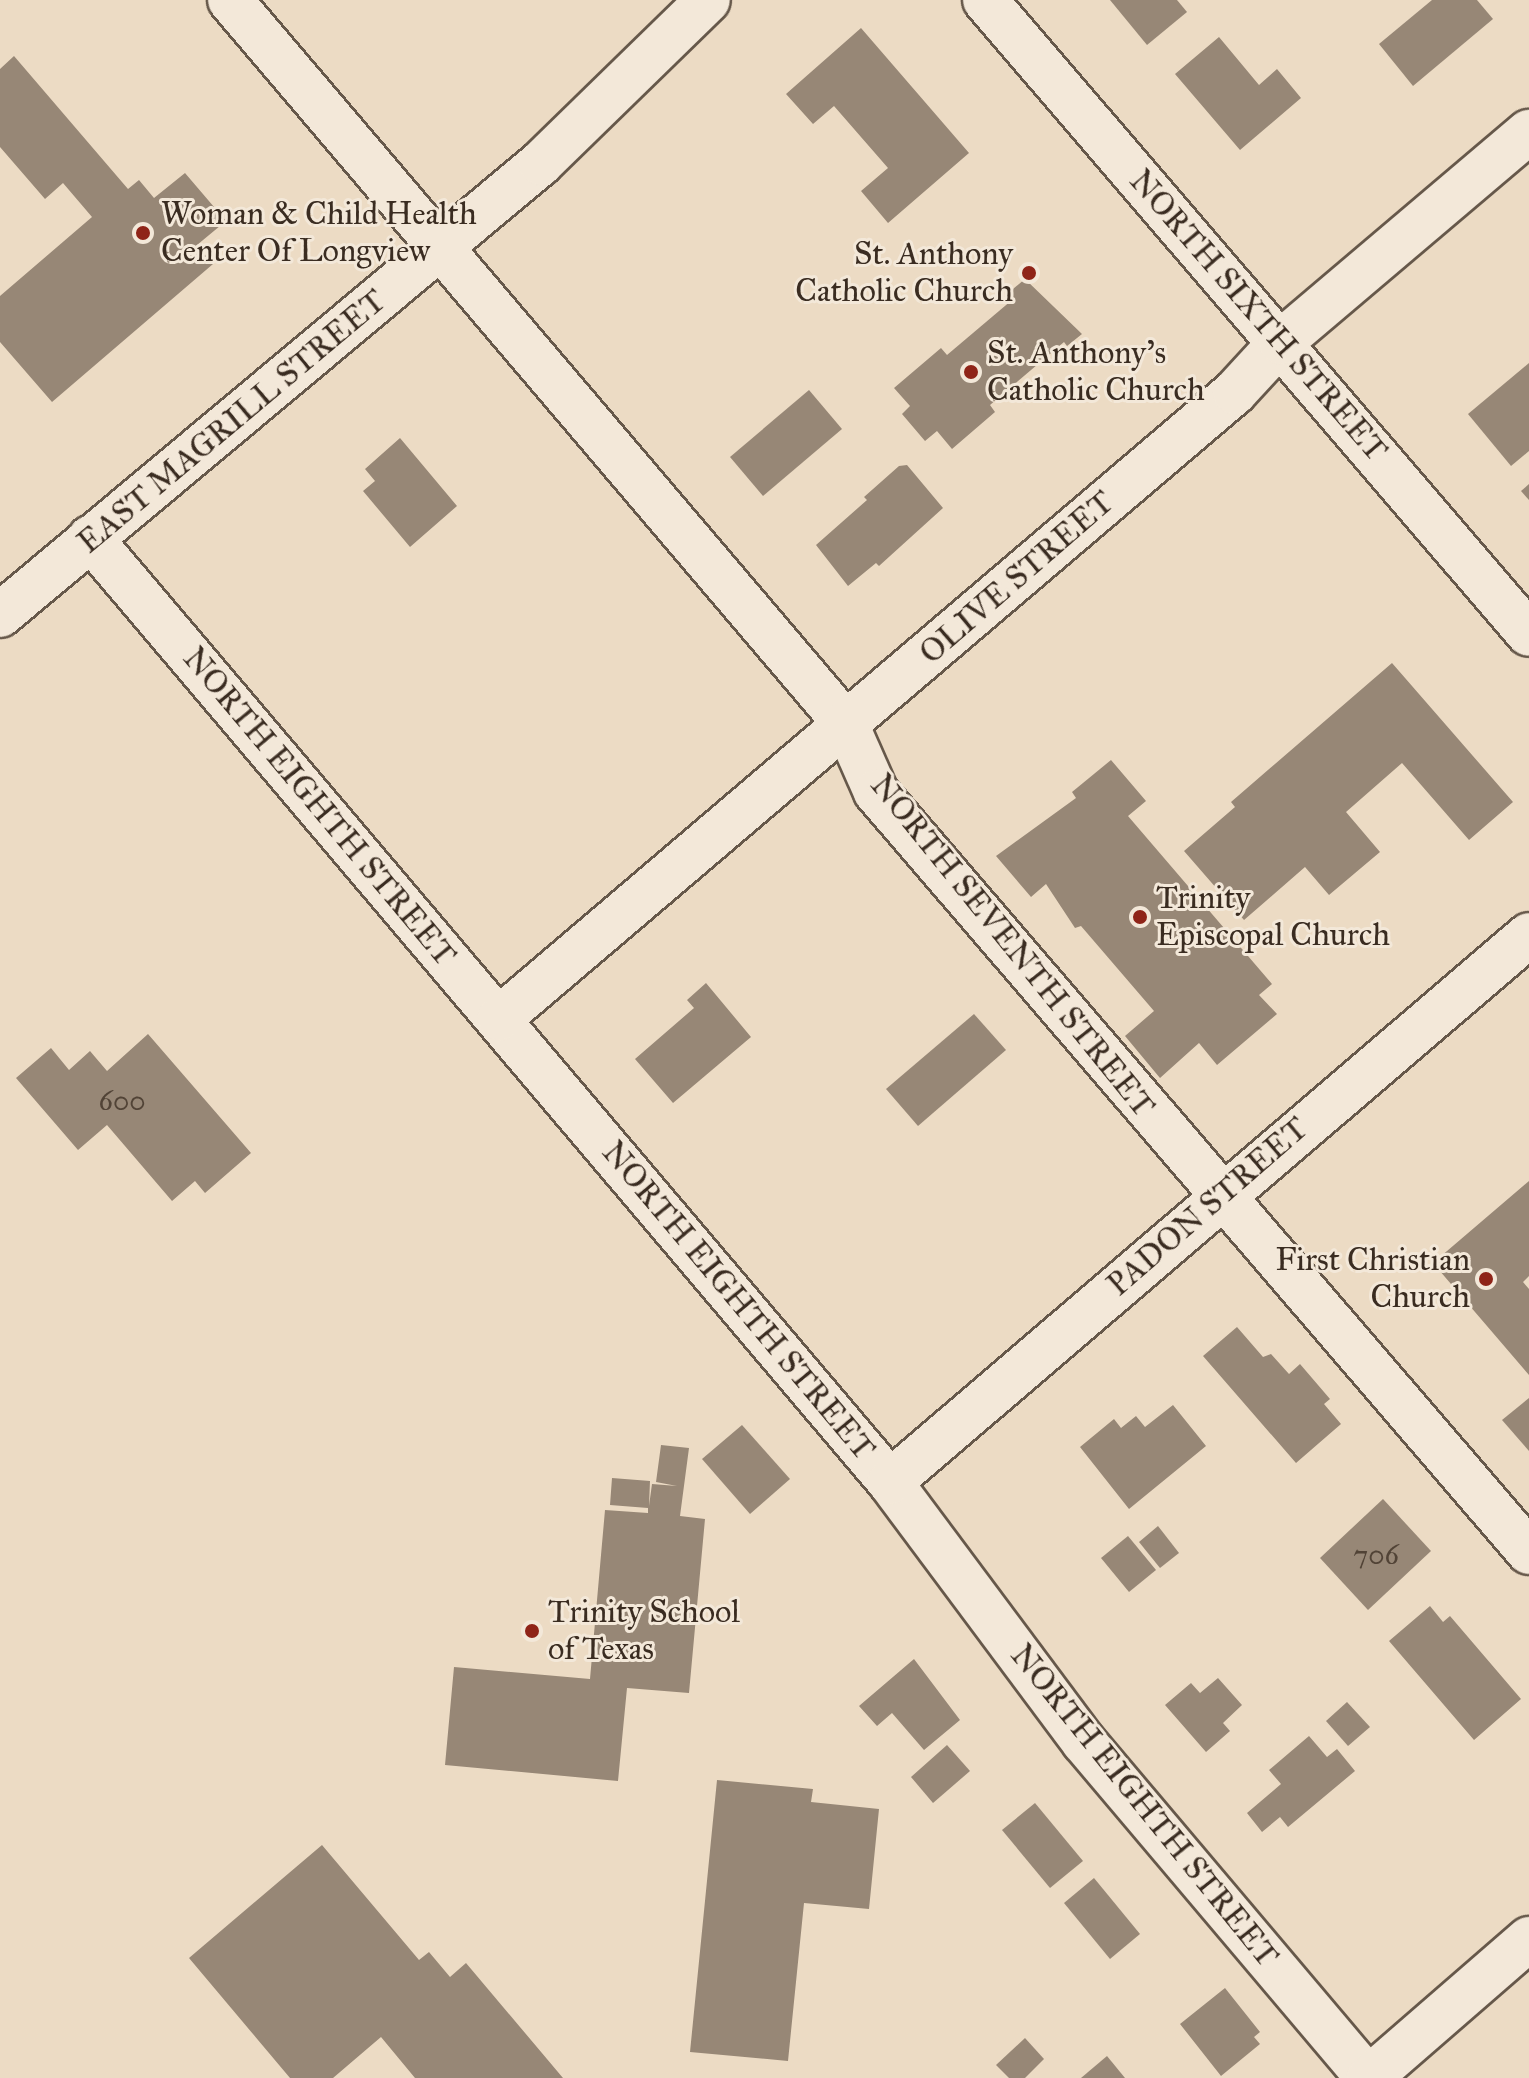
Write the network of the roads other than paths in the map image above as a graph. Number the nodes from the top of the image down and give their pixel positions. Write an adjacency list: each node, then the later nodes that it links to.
1 (230, 0): 5 (street, NORTH SEVENTH STREET)
2 (708, 0): 5 (street, EAST MAGRILL STREET)
3 (985, 0): 6 (street, NORTH SIXTH STREET)
4 (1529, 132): 6 (street, OLIVE STREET)
5 (444, 247): 7 (street, EAST MAGRILL STREET); 10 (street, NORTH SEVENTH STREET)
6 (1281, 342): 9 (street, NORTH SIXTH STREET); 10 (street, OLIVE STREET)
7 (90, 538): 8 (street, EAST MAGRILL STREET); 12 (street, NORTH EIGHTH STREET)
8 (0, 615)
9 (1529, 634)
10 (846, 724): 12 (street, OLIVE STREET); 13 (street, NORTH SEVENTH STREET)
11 (1529, 935): 13 (street, PADON STREET)
12 (500, 1018): 14 (street, NORTH EIGHTH STREET)
13 (1224, 1193): 14 (street, PADON STREET); 15 (street, NORTH SEVENTH STREET)
14 (890, 1482): 17 (street, NORTH EIGHTH STREET)
15 (1529, 1552)
16 (1529, 1939): 17 (street)
17 (1369, 2078)

